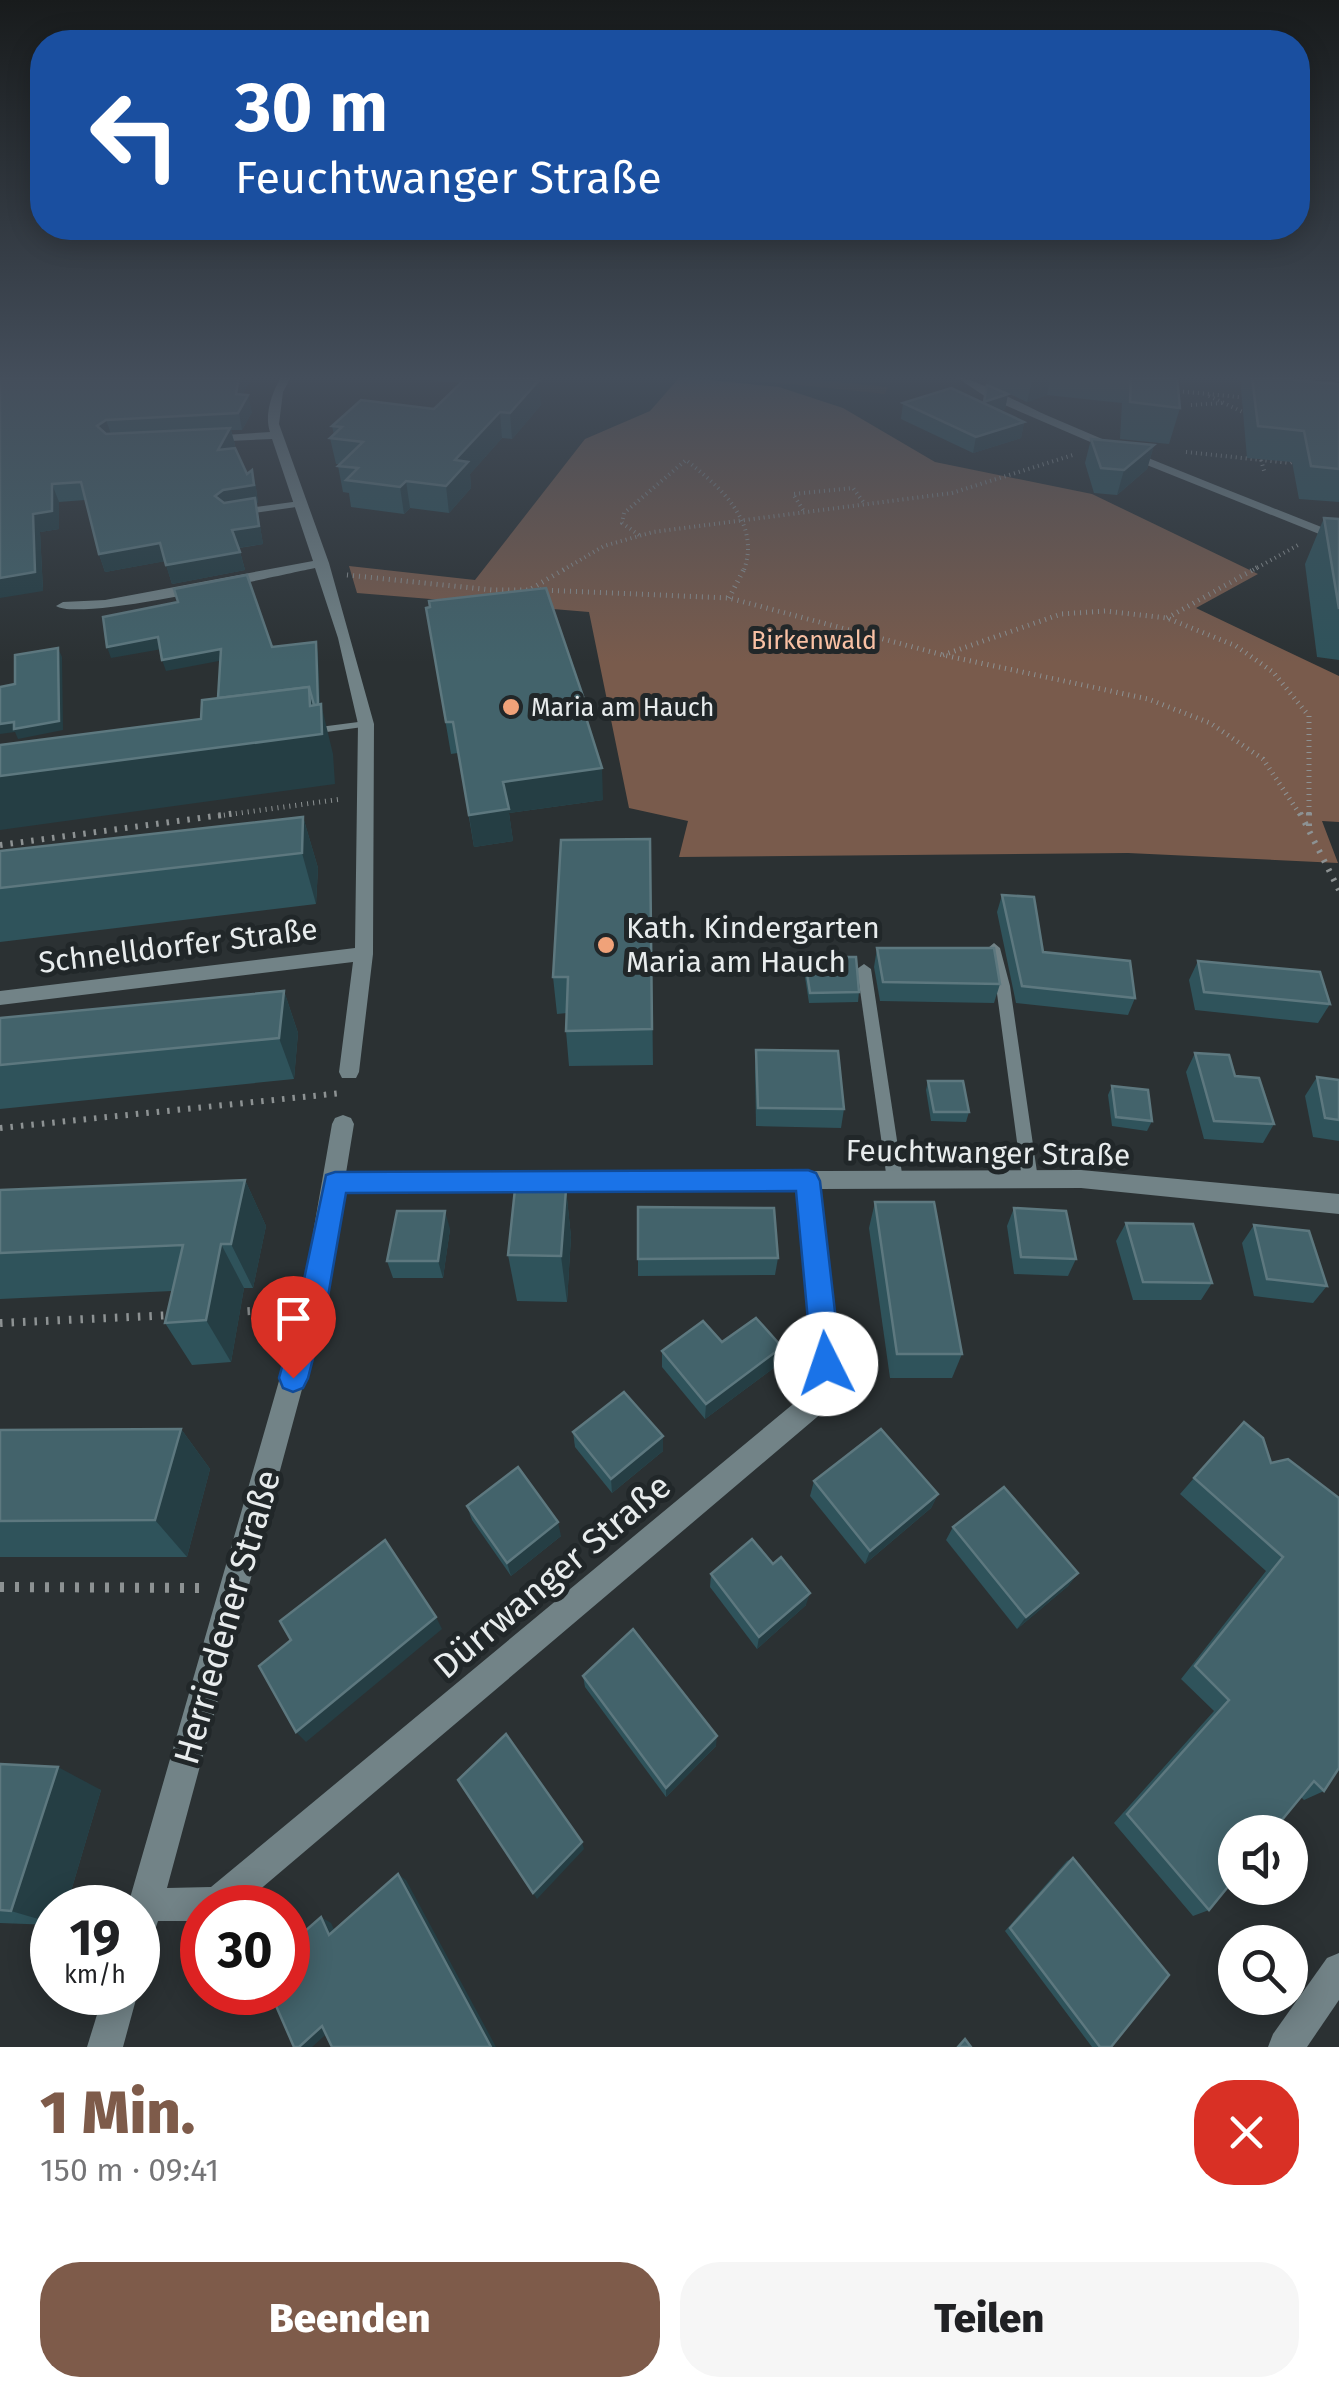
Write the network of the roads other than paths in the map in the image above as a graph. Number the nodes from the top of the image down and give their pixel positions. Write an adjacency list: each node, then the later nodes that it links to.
1 (289, 473): 3 (street)
2 (1175, 473): 5 (street)
3 (300, 504): 4 (lane); 6 (street)
4 (228, 514)
5 (1339, 538)
6 (324, 569): 7 (street); 8 (street)
7 (63, 606)
8 (366, 724): 9 (lane); 11 (street)
9 (298, 732)
10 (994, 948): 16 (lane)
11 (364, 954): 13 (street, Schnelldorfer Straße); 14 (street)
12 (864, 970): 17 (lane)
13 (0, 998)
14 (349, 1072)
15 (343, 1124): 19 (street, Herriedener Straße)
16 (1030, 1179): 17 (street, Feuchtwanger Straße); 20 (street, Feuchtwanger Straße)
17 (895, 1180): 18 (street, Feuchtwanger Straße)
18 (808, 1181): 19 (street, Feuchtwanger Straße); 22 (street, Dürrwanger Straße)
19 (335, 1182): 21 (street, Herriedener Straße)
20 (1339, 1204)
21 (152, 1885)
22 (160, 1915)
23 (1339, 1970): 26 (street)
24 (114, 2015): 25 (street)
25 (105, 2047)
26 (1286, 2047)

